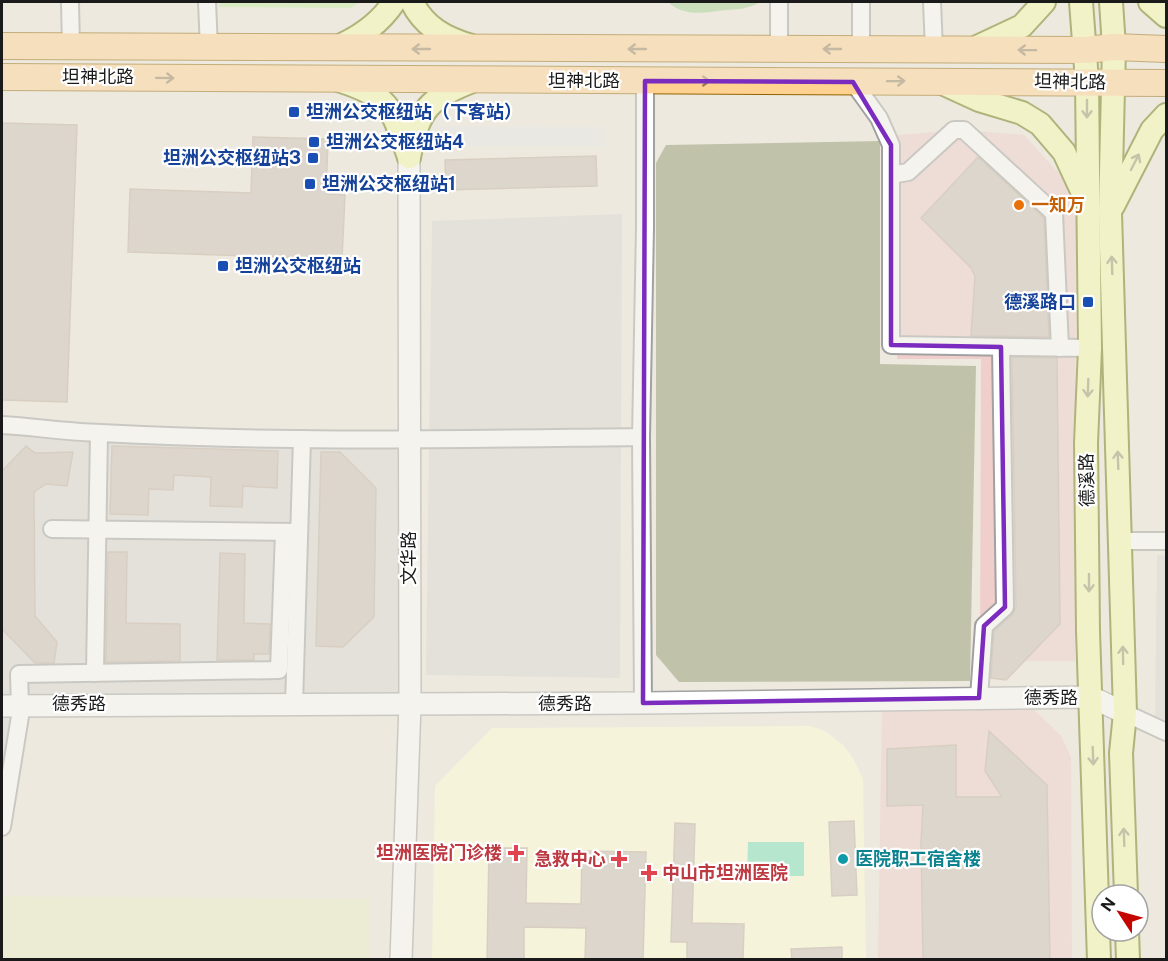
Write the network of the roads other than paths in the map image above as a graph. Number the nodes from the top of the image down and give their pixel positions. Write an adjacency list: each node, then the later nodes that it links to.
1 (70, 2): 14 (street)
2 (207, 2): 16 (street)
3 (394, 2): 18 (main road)
4 (412, 2): 19 (main road)
5 (779, 2): 20 (street)
6 (861, 2): 21 (street)
7 (933, 2): 22 (street)
8 (1044, 2): 23 (main road)
9 (1081, 2): 24 (main road, 德溪路)
10 (1111, 2): 15 (main road, 德溪路)
11 (1150, 2): 12 (main road)
12 (1167, 16)
13 (2, 46): 14 (main road, 坦神北路)
14 (71, 47): 16 (main road, 坦神北路)
15 (1113, 47): 17 (main road, 坦神北路); 24 (main road, 坦神北路); 32 (main road, 德溪路)
16 (209, 48): 18 (main road, 坦神北路)
17 (1167, 48)
18 (334, 49): 19 (main road, 坦神北路, one-way to 18)
19 (482, 49): 20 (main road, 坦神北路, one-way to 19)
20 (779, 49): 21 (main road, 坦神北路, one-way to 20)
21 (861, 49): 22 (main road, 坦神北路)
22 (934, 49): 23 (main road, 坦神北路)
23 (973, 49): 24 (main road, 坦神北路, one-way to 23)
24 (1086, 50): 30 (main road, 德溪路)
25 (2, 76): 26 (main road, 坦神北路, one-way to 26)
26 (336, 80): 27 (main road, 坦神北路); 35 (main road)
27 (475, 80): 28 (main road, 坦神北路); 35 (main road)
28 (645, 81): 31 (main road, 坦神北路, one-way to 31); 43 (street)
29 (938, 81): 30 (main road, 坦神北路); 31 (main road, 坦神北路, one-way to 29); 37 (main road)
30 (1087, 81): 32 (main road, 坦神北路); 37 (main road, 德溪路, one-way to 37)
31 (853, 82): 36 (street)
32 (1113, 83): 33 (main road, 坦神北路); 37 (main road, 德溪路)
33 (1167, 83)
34 (1167, 115): 37 (main road, one-way to 34)
35 (409, 157): 45 (street, 文华路)
36 (891, 176): 38 (street); 39 (street)
37 (1099, 213): 40 (main road, 德溪路); 49 (main road, 德溪路, one-way to 37)
38 (1001, 347): 39 (street); 53 (street)
39 (1060, 348): 40 (street)
40 (1090, 348): 52 (main road, 德溪路, one-way to 52)
41 (2, 425): 42 (street)
42 (99, 433): 44 (street); 47 (street)
43 (641, 437): 45 (street); 54 (street)
44 (302, 439): 45 (street); 48 (street)
45 (409, 440): 55 (street, 文华路)
46 (52, 529): 47 (street)
47 (97, 530): 48 (street); 51 (street)
48 (292, 532): 51 (street); 57 (street)
49 (1121, 541): 50 (street); 58 (main road, 德溪路, one-way to 49)
50 (1167, 541)
51 (95, 673): 56 (street)
52 (1091, 697): 53 (street, 德秀路); 58 (street, 德秀路); 64 (main road, 德溪路, one-way to 64)
53 (979, 698): 54 (street, 德秀路)
54 (643, 703): 55 (street, 德秀路)
55 (410, 704): 57 (street, 德秀路); 63 (street, 文华路)
56 (14, 705): 57 (street, 德秀路); 60 (street)
57 (294, 705)
58 (1125, 713): 59 (street); 61 (main road, 德溪路, one-way to 58)
59 (1167, 732)
60 (2, 827)
61 (1126, 883)
62 (1127, 943): 65 (main road)
63 (401, 960)
64 (1099, 960)
65 (1128, 960)

